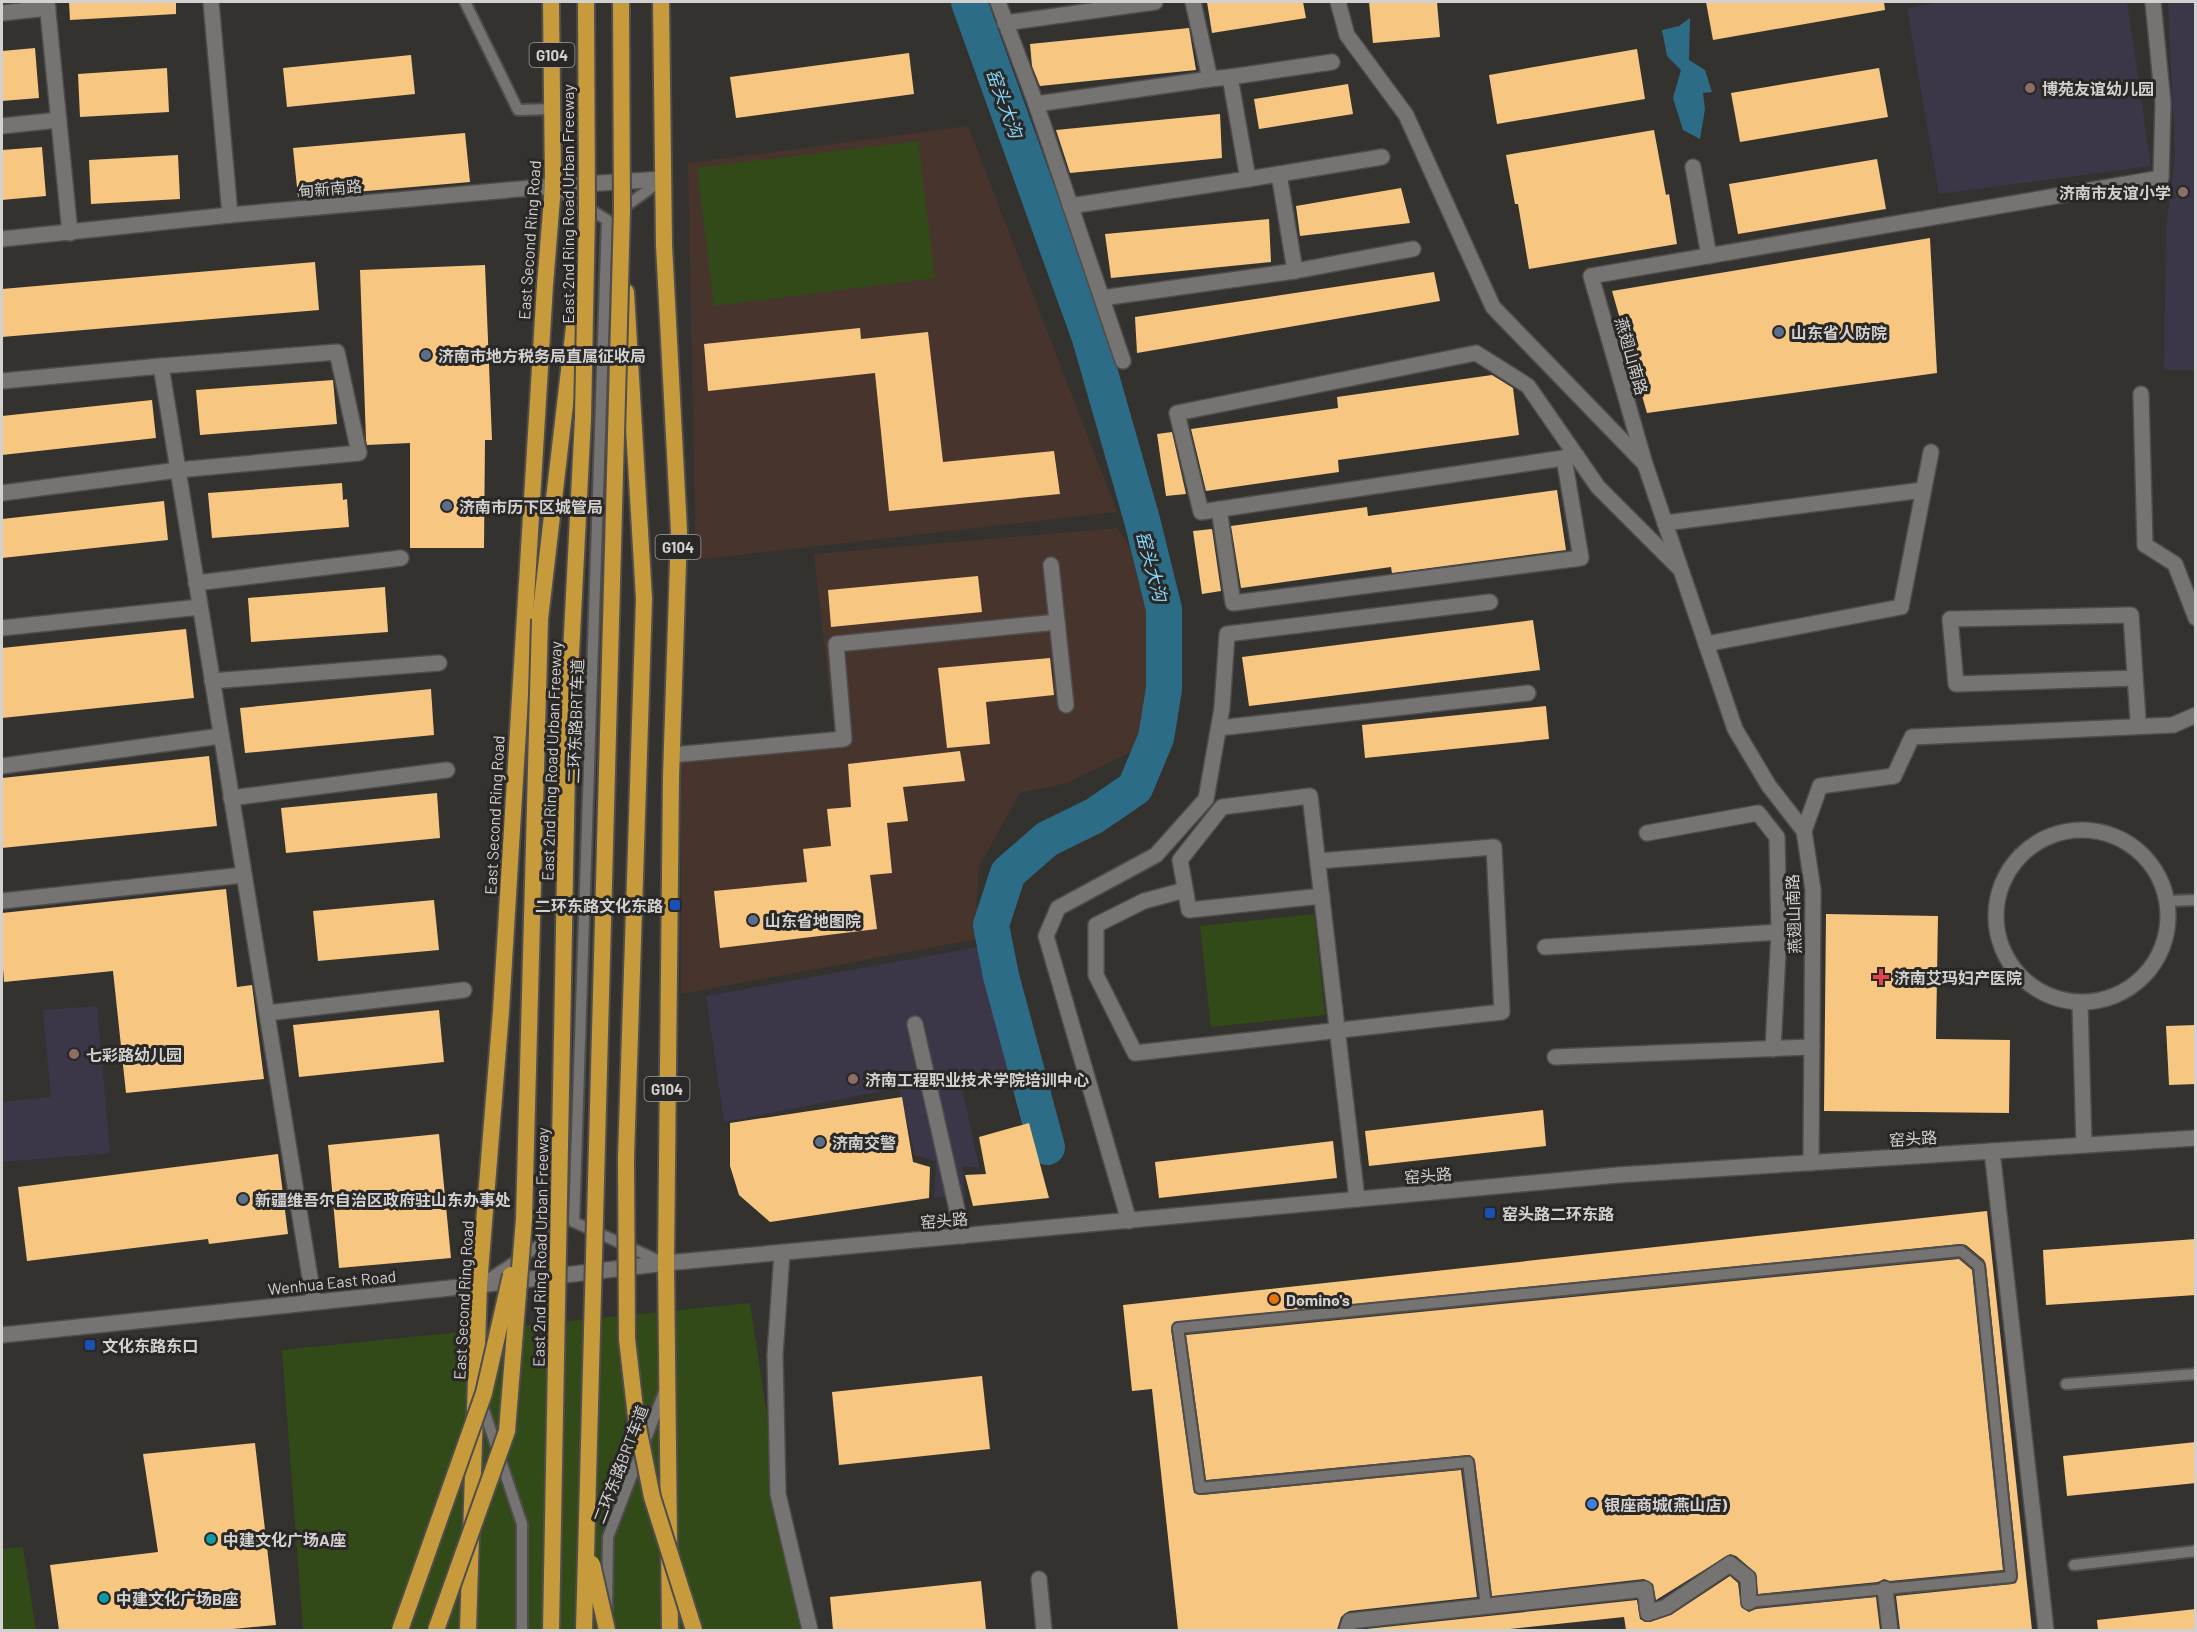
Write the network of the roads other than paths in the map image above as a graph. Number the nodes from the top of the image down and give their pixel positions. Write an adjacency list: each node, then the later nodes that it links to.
1 (211, 2): 31 (street)
2 (465, 2): 19 (lane)
3 (551, 2): 19 (highway, East Second Ring Road / G104)
4 (586, 2): 30 (highway, East 2nd Ring Road Urban Freeway, bridge)
5 (621, 2): 29 (highway, bridge)
6 (661, 2): 26 (highway, G104)
7 (998, 2): 14 (street)
8 (1155, 2): 14 (street)
9 (1193, 2): 17 (street)
10 (1338, 2): 45 (street)
11 (2153, 2): 36 (street, 燕翅山南路)
12 (48, 5): 13 (street); 20 (street)
13 (2, 13)
14 (1005, 23): 18 (street)
15 (1332, 62): 16 (street)
16 (1230, 76): 17 (street); 25 (street)
17 (1210, 79): 18 (street)
18 (1036, 104): 28 (street)
19 (552, 109): 27 (highway, East Second Ring Road / G104)
20 (59, 120): 21 (street); 33 (street)
21 (2, 126)
22 (1382, 157): 24 (street)
23 (1694, 167): 36 (street)
24 (1279, 174): 25 (street); 37 (street)
25 (1248, 178): 28 (street)
26 (663, 179): 27 (street, 甸新南路); 32 (lane); 70 (highway, G104)
27 (553, 186): 31 (street, 甸新南路); 32 (lane); 104 (highway, East Second Ring Road / G104)
28 (1070, 206): 38 (street)
29 (622, 211): 111 (highway, bridge); 126 (highway, bridge)
30 (587, 212): 98 (highway, bridge); 122 (highway, East 2nd Ring Road Urban Freeway, bridge)
31 (230, 215): 33 (street, 甸新南路)
32 (607, 220): 100 (lane, 二环东路BRT车道)
33 (70, 233): 34 (street, 甸新南路)
34 (2, 239)
35 (1413, 249): 37 (street)
36 (1709, 256): 45 (street, 燕翅山南路)
37 (1295, 271): 38 (street)
38 (1102, 298): 39 (street)
39 (1123, 361)
40 (161, 366): 41 (street); 46 (street); 46 (street)
41 (2, 381)
42 (2141, 394): 57 (street)
43 (1931, 452): 47 (street)
44 (1570, 457): 49 (street); 49 (street); 49 (street); 53 (street)
45 (1645, 464): 50 (street, 燕翅山南路)
46 (178, 470): 48 (street); 54 (street)
47 (1923, 490): 50 (street); 60 (street)
48 (2, 494)
49 (1220, 509)
50 (1665, 523): 53 (street, 燕翅山南路)
51 (401, 558): 54 (street)
52 (1051, 565): 58 (street)
53 (1681, 570): 60 (street, 燕翅山南路)
54 (196, 583): 56 (street)
55 (1490, 602): 68 (street)
56 (200, 607): 59 (street); 63 (street)
57 (2196, 618)
58 (1057, 622): 65 (street); 70 (street)
59 (2, 628)
60 (1706, 644): 74 (street, 燕翅山南路)
61 (439, 663): 63 (street)
62 (2135, 678): 62 (street); 67 (street)
63 (212, 681): 69 (street)
64 (1528, 693): 68 (street)
65 (1066, 705)
66 (2196, 715): 74 (street)
67 (2138, 720)
68 (1219, 728): 99 (street)
69 (221, 736): 71 (street); 73 (street)
70 (672, 755): 103 (highway, G104)
71 (2, 766)
72 (447, 770): 73 (street)
73 (231, 798): 77 (street)
74 (1804, 831): 90 (street, 燕翅山南路)
75 (1647, 833): 83 (street)
76 (1318, 861): 78 (street); 79 (street); 89 (street)
77 (244, 875): 81 (street); 87 (street)
78 (1185, 890): 79 (street); 89 (street)
79 (1322, 896): 89 (street)
80 (2196, 900): 82 (lane)
81 (2, 901)
82 (2167, 901): 86 (street); 86 (street)
83 (1779, 932): 84 (street); 91 (street)
84 (1545, 947)
85 (464, 990): 87 (street)
86 (2080, 1003): 94 (street)
87 (267, 1013): 105 (street)
88 (915, 1024): 101 (street)
89 (1338, 1031): 97 (street)
90 (1812, 1047): 91 (street); 96 (street, 燕翅山南路)
91 (1773, 1049): 92 (street)
92 (1555, 1057)
93 (2196, 1138): 94 (street, 窑头路)
94 (2084, 1145): 95 (street, 窑头路)
95 (1992, 1151): 96 (street, 窑头路); 131 (street)
96 (1810, 1162): 97 (street, 窑头路)
97 (1357, 1199): 99 (street, 窑头路)
98 (524, 1219): 118 (highway, bridge); 119 (highway, bridge)
99 (1129, 1221): 101 (street, 窑头路)
100 (574, 1222): 103 (lane); 104 (lane)
101 (963, 1236): 102 (street, 窑头路)
102 (782, 1252): 103 (street, 窑头路); 127 (street)
103 (666, 1263): 104 (street, Wenhua East Road); 108 (highway, G104)
104 (479, 1285): 105 (street, Wenhua East Road); 110 (highway, East Second Ring Road / G104)
105 (314, 1302): 106 (street, Wenhua East Road)
106 (2, 1335)
107 (2196, 1374): 109 (lane)
108 (668, 1382): 124 (lane, 二环东路BRT车道); 125 (highway, G104)
109 (2066, 1384)
110 (476, 1387): 120 (highway, East Second Ring Road / G104); 121 (lane)
111 (585, 1535): 123 (highway, bridge); 124 (highway, bridge)
112 (2196, 1551): 113 (lane)
113 (2074, 1565)
114 (1039, 1579): 128 (street)
115 (1886, 1589): 116 (lane); 117 (lane); 130 (street)
116 (1749, 1602): 117 (street)
117 (1486, 1606): 129 (street)
118 (400, 1630)
119 (436, 1630)
120 (468, 1630)
121 (522, 1630)
122 (551, 1630)
123 (584, 1630)
124 (607, 1630)
125 (670, 1630)
126 (694, 1630)
127 (810, 1630)
128 (1044, 1630)
129 (1347, 1630)
130 (1890, 1630)
131 (2046, 1630)

